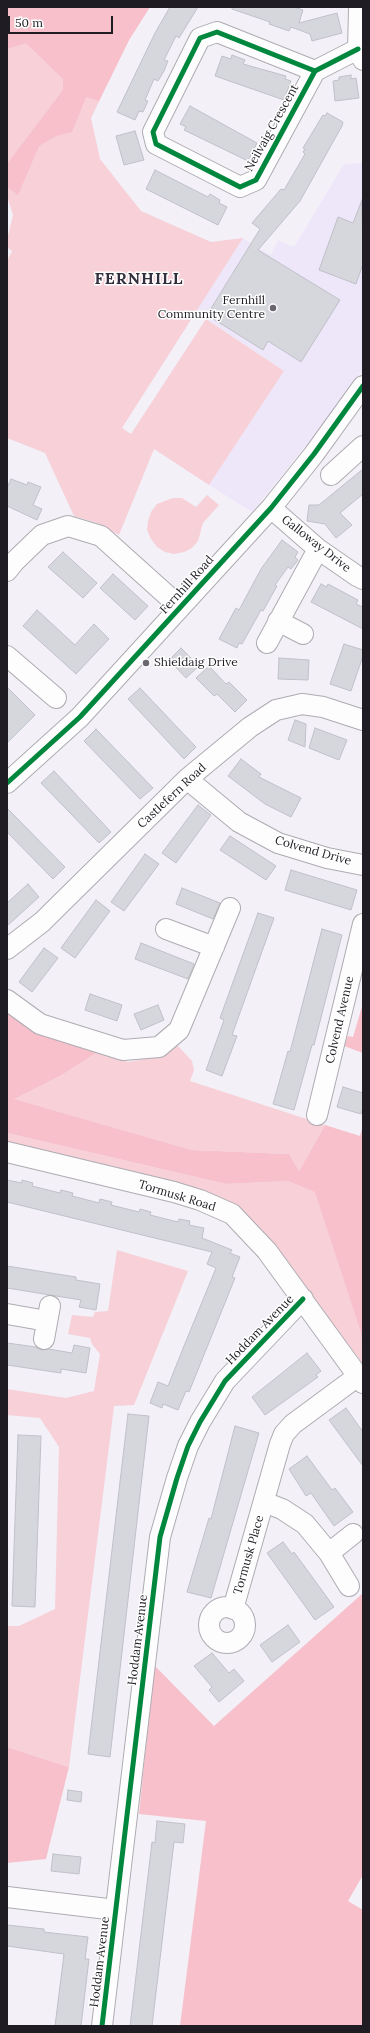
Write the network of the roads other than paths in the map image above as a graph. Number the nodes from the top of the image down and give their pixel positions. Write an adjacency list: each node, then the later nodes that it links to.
1 (361, 7): 2 (street)
2 (360, 55): 3 (street)
3 (315, 71): 3 (street, Neilvaig Crescent)
4 (360, 395): 7 (street, Fernhill Road)
5 (363, 446): 6 (street)
6 (331, 475)
7 (271, 508): 8 (street, Galloway Drive); 11 (street, Fernhill Road)
8 (318, 549): 10 (street, Galloway Drive); 12 (street)
9 (10, 562): 11 (street)
10 (363, 579)
11 (180, 607): 19 (street, Fernhill Road)
12 (278, 621): 13 (street); 14 (street)
13 (303, 634)
14 (267, 643)
15 (7, 656): 16 (street)
16 (56, 698)
17 (363, 720): 18 (street, Castlefern Road)
18 (187, 779): 20 (street, Colvend Drive); 25 (street, Castlefern Road)
19 (7, 782)
20 (363, 865)
21 (230, 908): 24 (street)
22 (363, 924): 27 (street, Colvend Avenue)
23 (166, 929): 24 (street)
24 (214, 947): 26 (street)
25 (7, 949)
26 (7, 1000)
27 (317, 1115)
28 (7, 1152): 29 (street, Tormusk Road)
29 (303, 1299): 32 (street, Tormusk Road); 39 (street, Hoddam Avenue)
30 (7, 1314): 31 (street)
31 (47, 1322)
32 (360, 1379): 33 (street, Tormusk Place)
33 (264, 1502): 35 (street, Tormusk Place); 37 (street, Tormusk Place)
34 (353, 1534): 35 (street)
35 (329, 1553): 36 (street, Tormusk Place)
36 (349, 1586)
37 (233, 1609)
38 (7, 1897): 39 (street)
39 (116, 1910): 40 (street, Hoddam Avenue)
40 (102, 2026)

